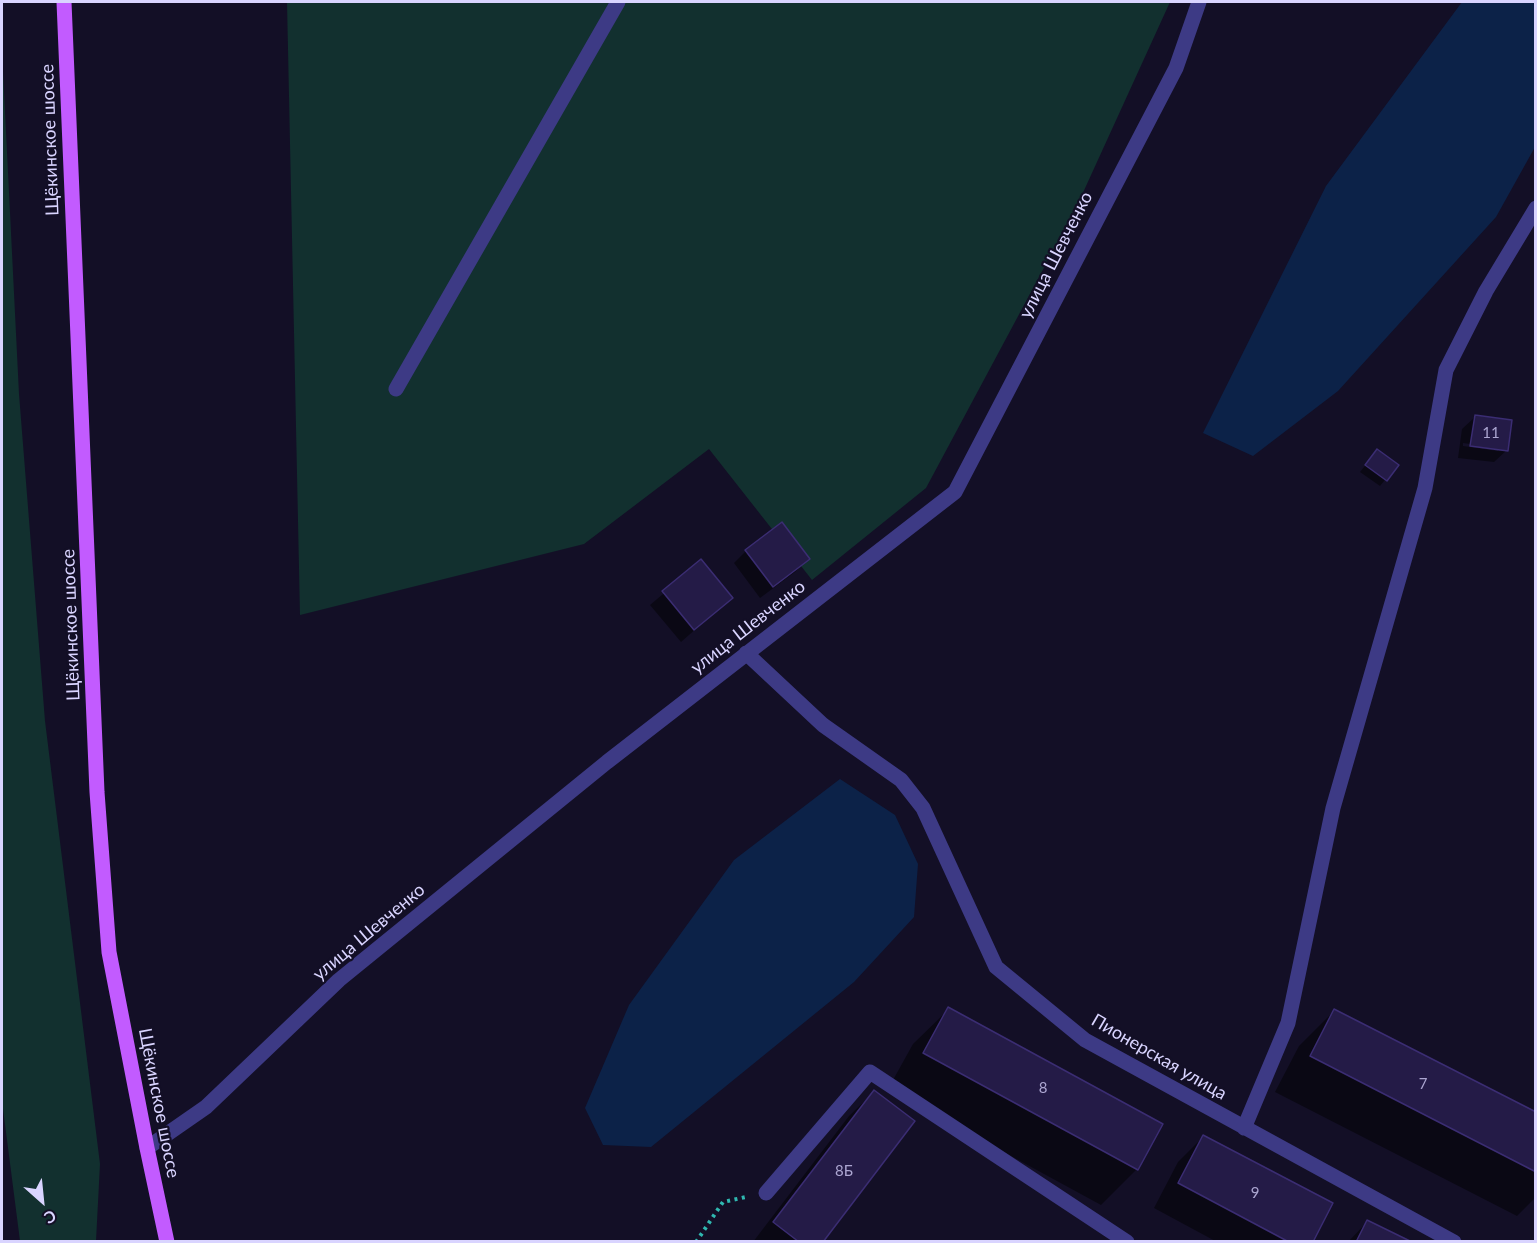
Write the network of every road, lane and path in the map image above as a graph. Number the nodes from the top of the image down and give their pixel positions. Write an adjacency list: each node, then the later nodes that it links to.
1 (64, 2): 8 (main road, Щёкинское шоссе)
2 (618, 2): 5 (street)
3 (1199, 2): 6 (street, улица Шевченко)
4 (1536, 208): 7 (street)
5 (396, 389)
6 (746, 653): 7 (street, Пионерская улица); 8 (street, улица Шевченко)
7 (1244, 1128): 13 (street, Пионерская улица)
8 (147, 1148): 10 (main road, Щёкинское шоссе)
9 (766, 1193): 11 (path); 12 (street)
10 (167, 1242)
11 (696, 1242)
12 (1127, 1242)
13 (1454, 1242)

